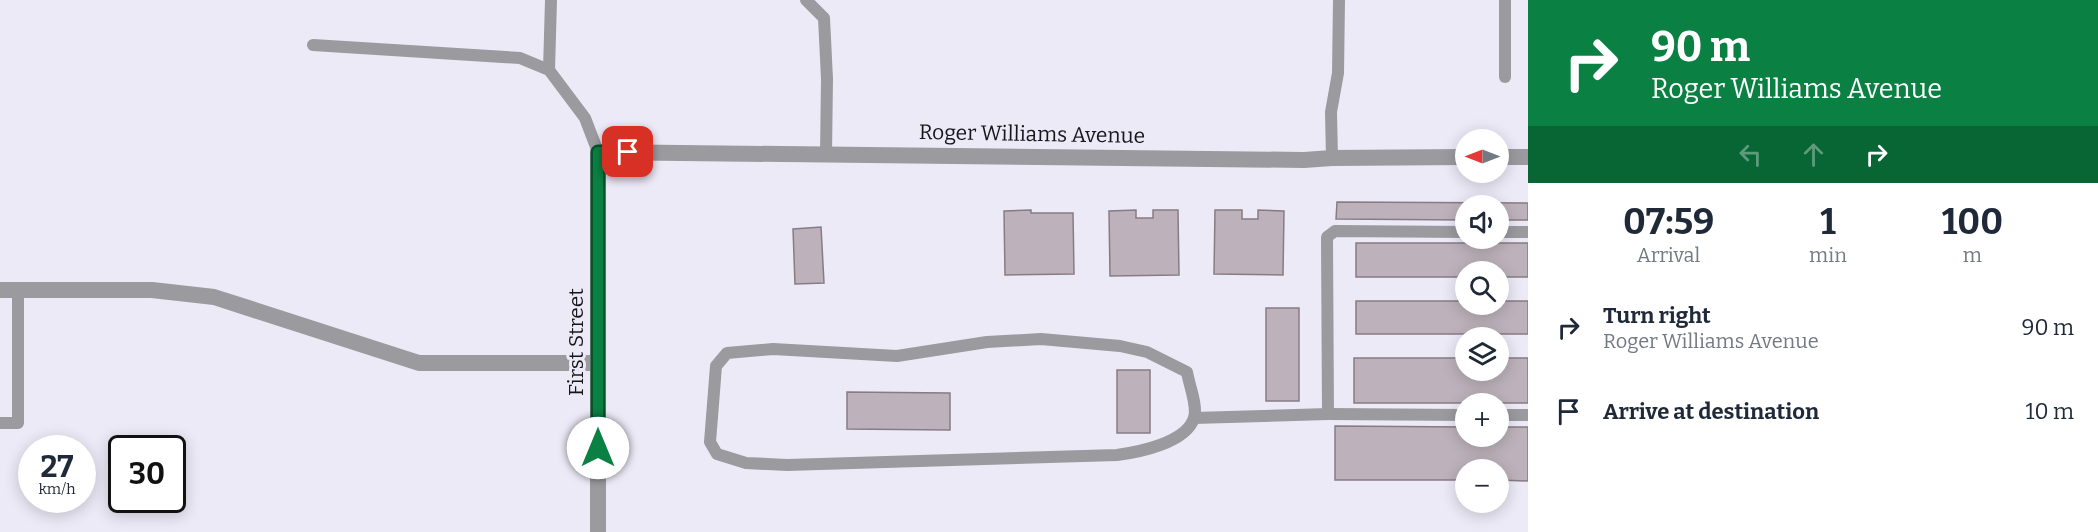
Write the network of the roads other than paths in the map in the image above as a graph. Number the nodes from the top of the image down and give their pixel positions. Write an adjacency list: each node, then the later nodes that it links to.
1 (552, 0): 6 (lane)
2 (806, 0): 9 (lane)
3 (1339, 0): 12 (lane)
4 (1505, 0): 7 (lane)
5 (313, 45): 6 (lane)
6 (549, 70): 8 (lane)
7 (1505, 77)
8 (598, 152): 9 (street, Roger Williams Avenue); 19 (street, First Street)
9 (826, 154): 12 (street, Roger Williams Avenue)
10 (1509, 157): 11 (street)
11 (1528, 157)
12 (1332, 158): 13 (street, Roger Williams Avenue)
13 (1455, 158)
14 (1455, 232): 20 (lane)
15 (1509, 232): 16 (lane)
16 (1528, 232)
17 (0, 290): 18 (street)
18 (18, 290): 19 (street); 25 (lane)
19 (598, 363): 26 (street, First Street)
20 (1328, 414): 21 (lane); 24 (lane)
21 (1455, 415)
22 (1509, 415): 23 (lane)
23 (1528, 415)
24 (1194, 418): 24 (lane)
25 (0, 423)
26 (598, 532)

